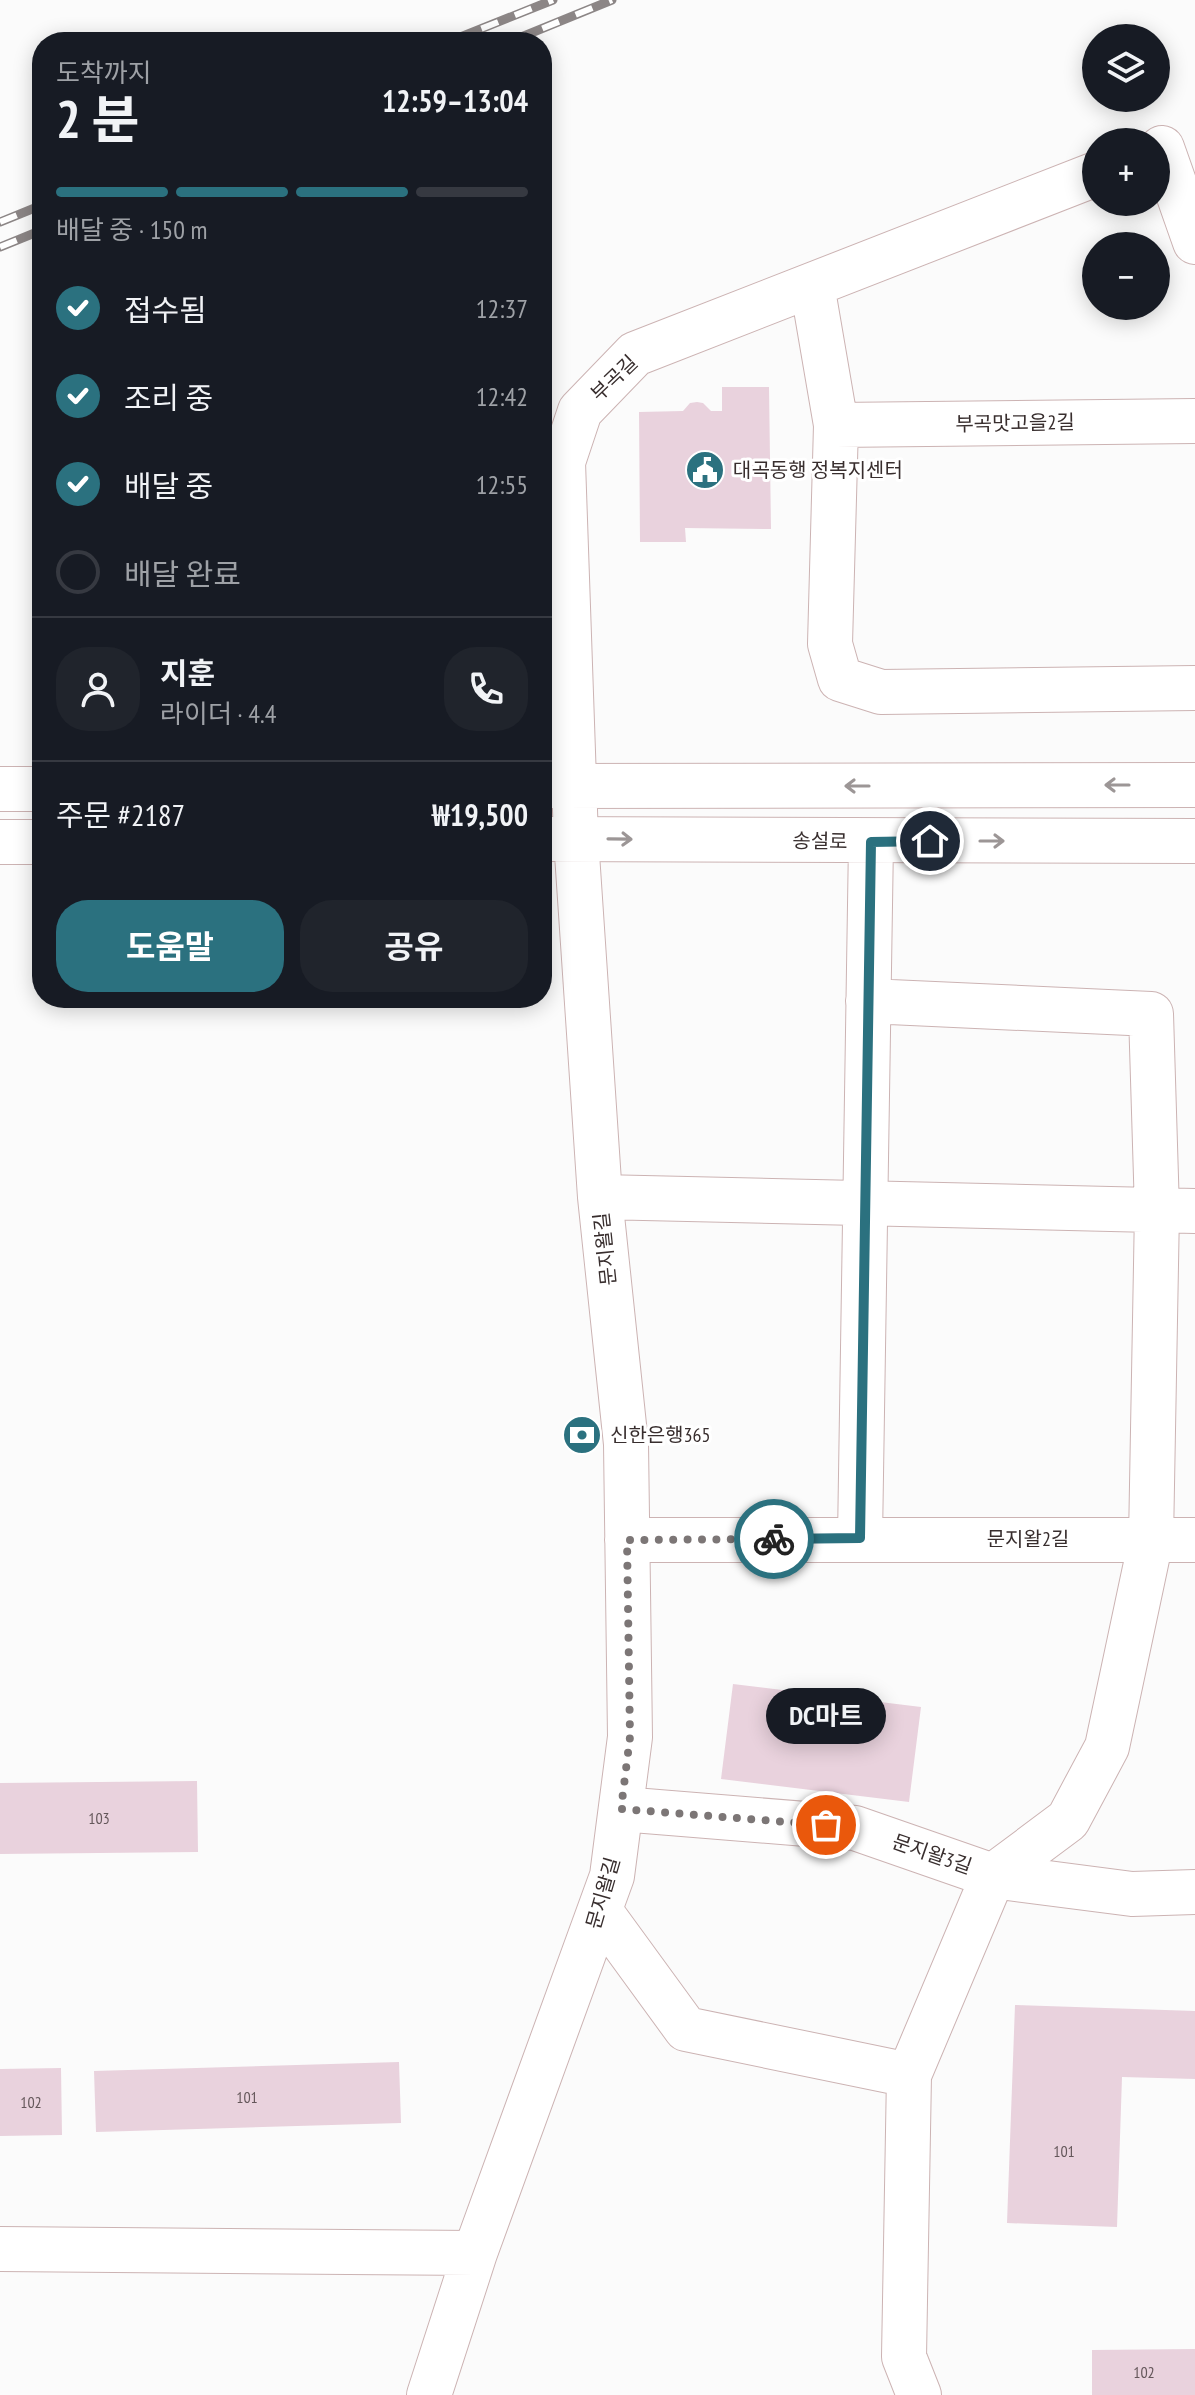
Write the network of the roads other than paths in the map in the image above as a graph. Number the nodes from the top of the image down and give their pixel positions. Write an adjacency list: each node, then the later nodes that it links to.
1 (1171, 144): 3 (street)
2 (1082, 179): 4 (street, 부곡길)
3 (1195, 242)
4 (812, 285): 6 (street); 9 (street, 부곡길)
5 (1195, 421): 6 (street, 부곡맛고을2길)
6 (836, 425): 7 (street)
7 (1195, 688)
8 (1195, 785): 9 (street, one-way to 9)
9 (558, 786): 12 (street, 부곡길)
10 (0, 789): 11 (street)
11 (32, 789)
12 (559, 839): 16 (street, 송설로, one-way to 16); 18 (street, 문지왈길)
13 (1195, 841): 16 (street, 송설로, one-way to 13)
14 (0, 842): 15 (street)
15 (32, 842)
16 (871, 842): 17 (street)
17 (868, 1001): 19 (street); 20 (street)
18 (600, 1197): 19 (street); 22 (street, 문지왈길)
19 (864, 1203): 20 (street); 21 (street)
20 (1176, 1210): 23 (street)
21 (860, 1538): 22 (street, 문지왈2길); 23 (street, 문지왈2길)
22 (627, 1540): 25 (street, 문지왈길)
23 (1151, 1540): 24 (street, 문지왈2길); 26 (street)
24 (1195, 1540)
25 (621, 1809): 26 (street, 문지왈3길); 28 (street, 문지왈길)
26 (993, 1876): 27 (street, 문지왈3길); 29 (street)
27 (1195, 1892)
28 (600, 1911): 29 (street); 31 (street, 문지왈길)
29 (909, 2075): 33 (street)
30 (0, 2249): 31 (street)
31 (475, 2253): 32 (street, 문지왈길)
32 (429, 2395)
33 (919, 2395)

